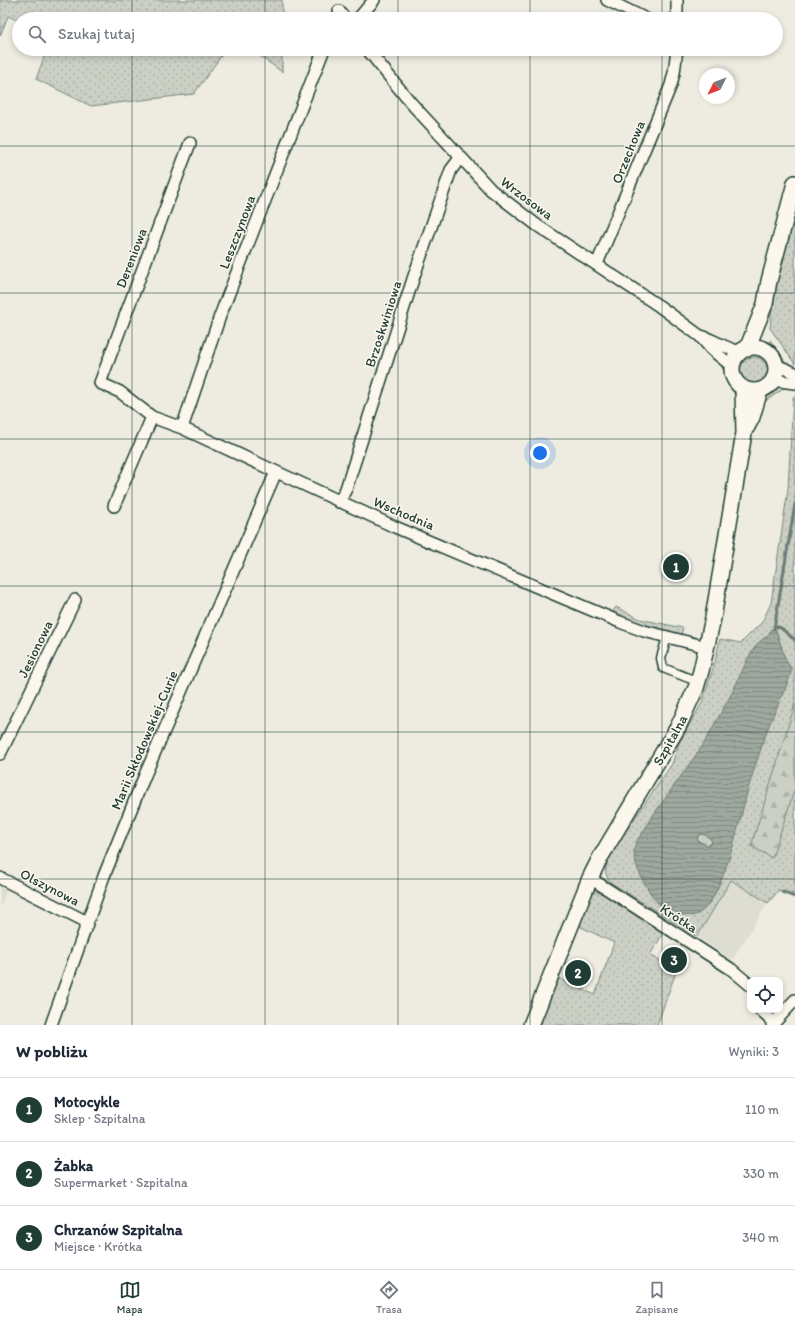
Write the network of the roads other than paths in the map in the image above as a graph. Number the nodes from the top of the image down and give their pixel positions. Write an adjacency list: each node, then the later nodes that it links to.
1 (374, 0): 4 (street)
2 (606, 0): 5 (street)
3 (677, 0): 6 (street)
4 (364, 12)
5 (631, 12)
6 (677, 12)
7 (321, 56): 27 (street, Leszczynowa)
8 (373, 56): 11 (street, Wrzosowa)
9 (677, 56): 13 (street, Orzechowa)
10 (190, 144): 22 (street, Dereniowa)
11 (460, 158): 13 (street, Wrzosowa); 30 (street, Brzoskwiniowa)
12 (795, 183): 14 (main road)
13 (597, 264): 15 (street, Wrzosowa)
14 (765, 304): 16 (main road); 17 (main road)
15 (700, 336): 17 (street, Wrzosowa); 19 (street, Wrzosowa)
16 (762, 348): 17 (main road); 18 (main road)
17 (744, 350): 19 (main road)
18 (776, 365): 20 (street); 21 (main road)
19 (733, 367): 24 (main road)
20 (795, 373)
21 (772, 380): 23 (street); 25 (main road)
22 (100, 383): 26 (street, Wschodnia)
23 (795, 383)
24 (743, 389): 25 (main road); 28 (main road, Szpitalna)
25 (760, 390): 28 (main road, Szpitalna)
26 (152, 417): 27 (street, Wschodnia); 31 (street)
27 (182, 428): 29 (street, Wschodnia)
28 (744, 433): 34 (main road, Szpitalna)
29 (276, 472): 30 (street, Wschodnia); 39 (street, Marii Skłodowskiej-Curie)
30 (339, 502): 33 (street, Wschodnia)
31 (114, 506)
32 (75, 600): 36 (street, Jesionowa)
33 (667, 637): 34 (street, Wschodnia); 35 (street)
34 (707, 647): 38 (main road, Szpitalna)
35 (691, 679)
36 (0, 754)
37 (0, 878): 39 (street, Olszynowa)
38 (590, 878): 40 (street, Krótka); 48 (main road, Szpitalna)
39 (87, 922): 47 (street, Marii Skłodowskiej-Curie)
40 (747, 982)
41 (795, 1000): 42 (street)
42 (783, 1010)
43 (760, 1013): 49 (street)
44 (763, 1013): 46 (street)
45 (781, 1013): 46 (street)
46 (773, 1024)
47 (51, 1025)
48 (531, 1025)
49 (760, 1025)

